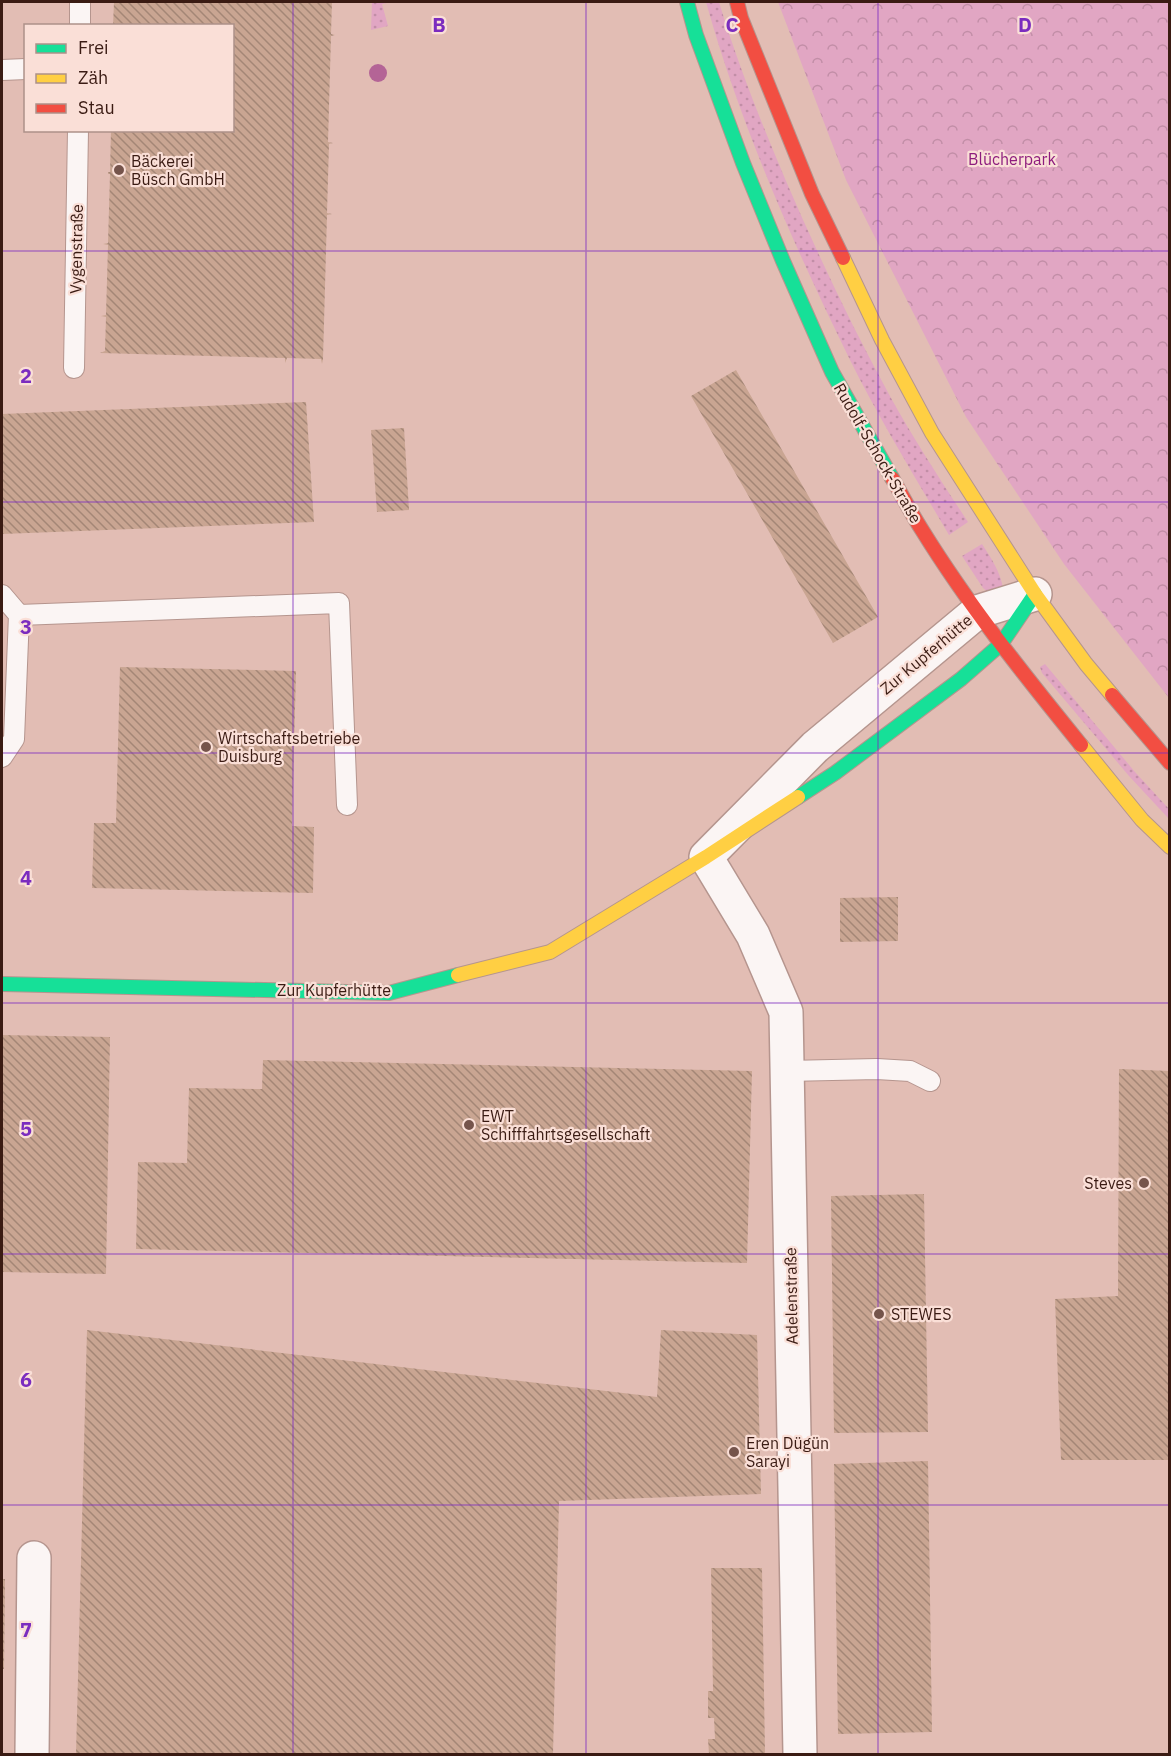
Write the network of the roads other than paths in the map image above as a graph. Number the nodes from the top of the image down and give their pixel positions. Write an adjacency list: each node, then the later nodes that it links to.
1 (80, 2): 4 (lane)
2 (687, 2): 11 (main road, Rudolf-Schock-Straße)
3 (737, 2): 9 (main road)
4 (80, 24)
5 (24, 69): 6 (lane)
6 (2, 70)
7 (78, 132): 8 (lane, Vygenstraße)
8 (74, 368)
9 (1035, 594): 11 (street, Zur Kupferhütte); 13 (main road, Zur Kupferhütte); 15 (main road)
10 (2, 595): 12 (lane)
11 (977, 612): 13 (main road, Rudolf-Schock-Straße); 18 (street, Zur Kupferhütte)
12 (19, 615): 14 (lane); 16 (lane)
13 (1001, 644): 17 (main road, Rudolf-Schock-Straße); 18 (main road, Zur Kupferhütte)
14 (2, 757)
15 (1170, 763)
16 (346, 805)
17 (1170, 847)
18 (706, 857): 19 (main road, Zur Kupferhütte); 20 (street, Adelenstraße)
19 (2, 984)
20 (787, 1071): 21 (lane); 24 (street, Adelenstraße)
21 (930, 1081)
22 (34, 1558): 23 (street)
23 (32, 1755)
24 (800, 1755)

